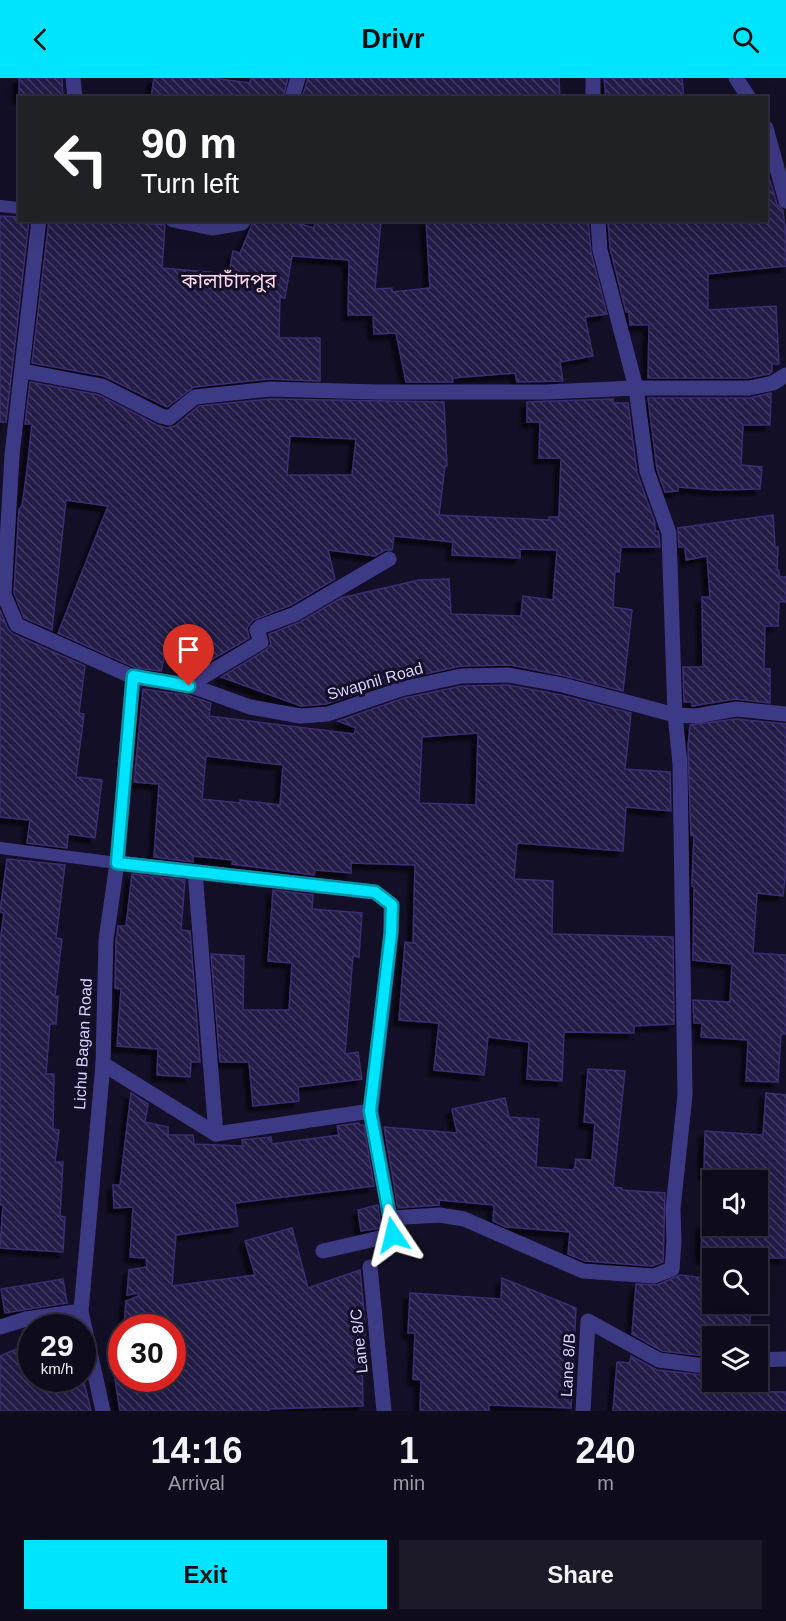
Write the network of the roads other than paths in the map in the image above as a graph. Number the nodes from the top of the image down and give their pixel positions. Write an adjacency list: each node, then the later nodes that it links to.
1 (73, 78): 5 (street)
2 (298, 78): 6 (street)
3 (593, 78): 7 (street)
4 (736, 78): 8 (street)
5 (75, 96)
6 (293, 96)
7 (593, 96)
8 (748, 96)
9 (768, 135): 10 (street)
10 (786, 201)
11 (0, 206): 12 (lane)
12 (18, 208)
13 (39, 222): 17 (street, Swapnil Road)
14 (182, 222): 15 (street)
15 (243, 222)
16 (598, 222): 19 (street)
17 (23, 370): 19 (street); 20 (street, Swapnil Road)
18 (786, 375): 19 (street)
19 (636, 388): 25 (street)
20 (6, 454): 22 (street, Swapnil Road)
21 (388, 559): 23 (street)
22 (133, 676): 23 (street, Swapnil Road); 27 (street, Lichu Bagan Road)
23 (189, 686): 25 (street, Swapnil Road)
24 (786, 714): 25 (street, Swapnil Road)
25 (675, 715): 32 (street)
26 (0, 848): 27 (lane)
27 (117, 863): 28 (street); 29 (street, Lichu Bagan Road)
28 (195, 872): 30 (street); 31 (street)
29 (103, 1064): 31 (street); 35 (street, Lichu Bagan Road)
30 (370, 1111): 31 (street); 32 (street)
31 (216, 1134)
32 (390, 1218): 33 (street)
33 (323, 1251)
34 (370, 1267): 41 (street, Lane 8/C)
35 (81, 1311): 36 (street); 40 (street, Lichu Bagan Road)
36 (0, 1327)
37 (786, 1359): 38 (street)
38 (768, 1360)
39 (702, 1366): 42 (street, Lane 8/B)
40 (103, 1411)
41 (384, 1411)
42 (583, 1411)

